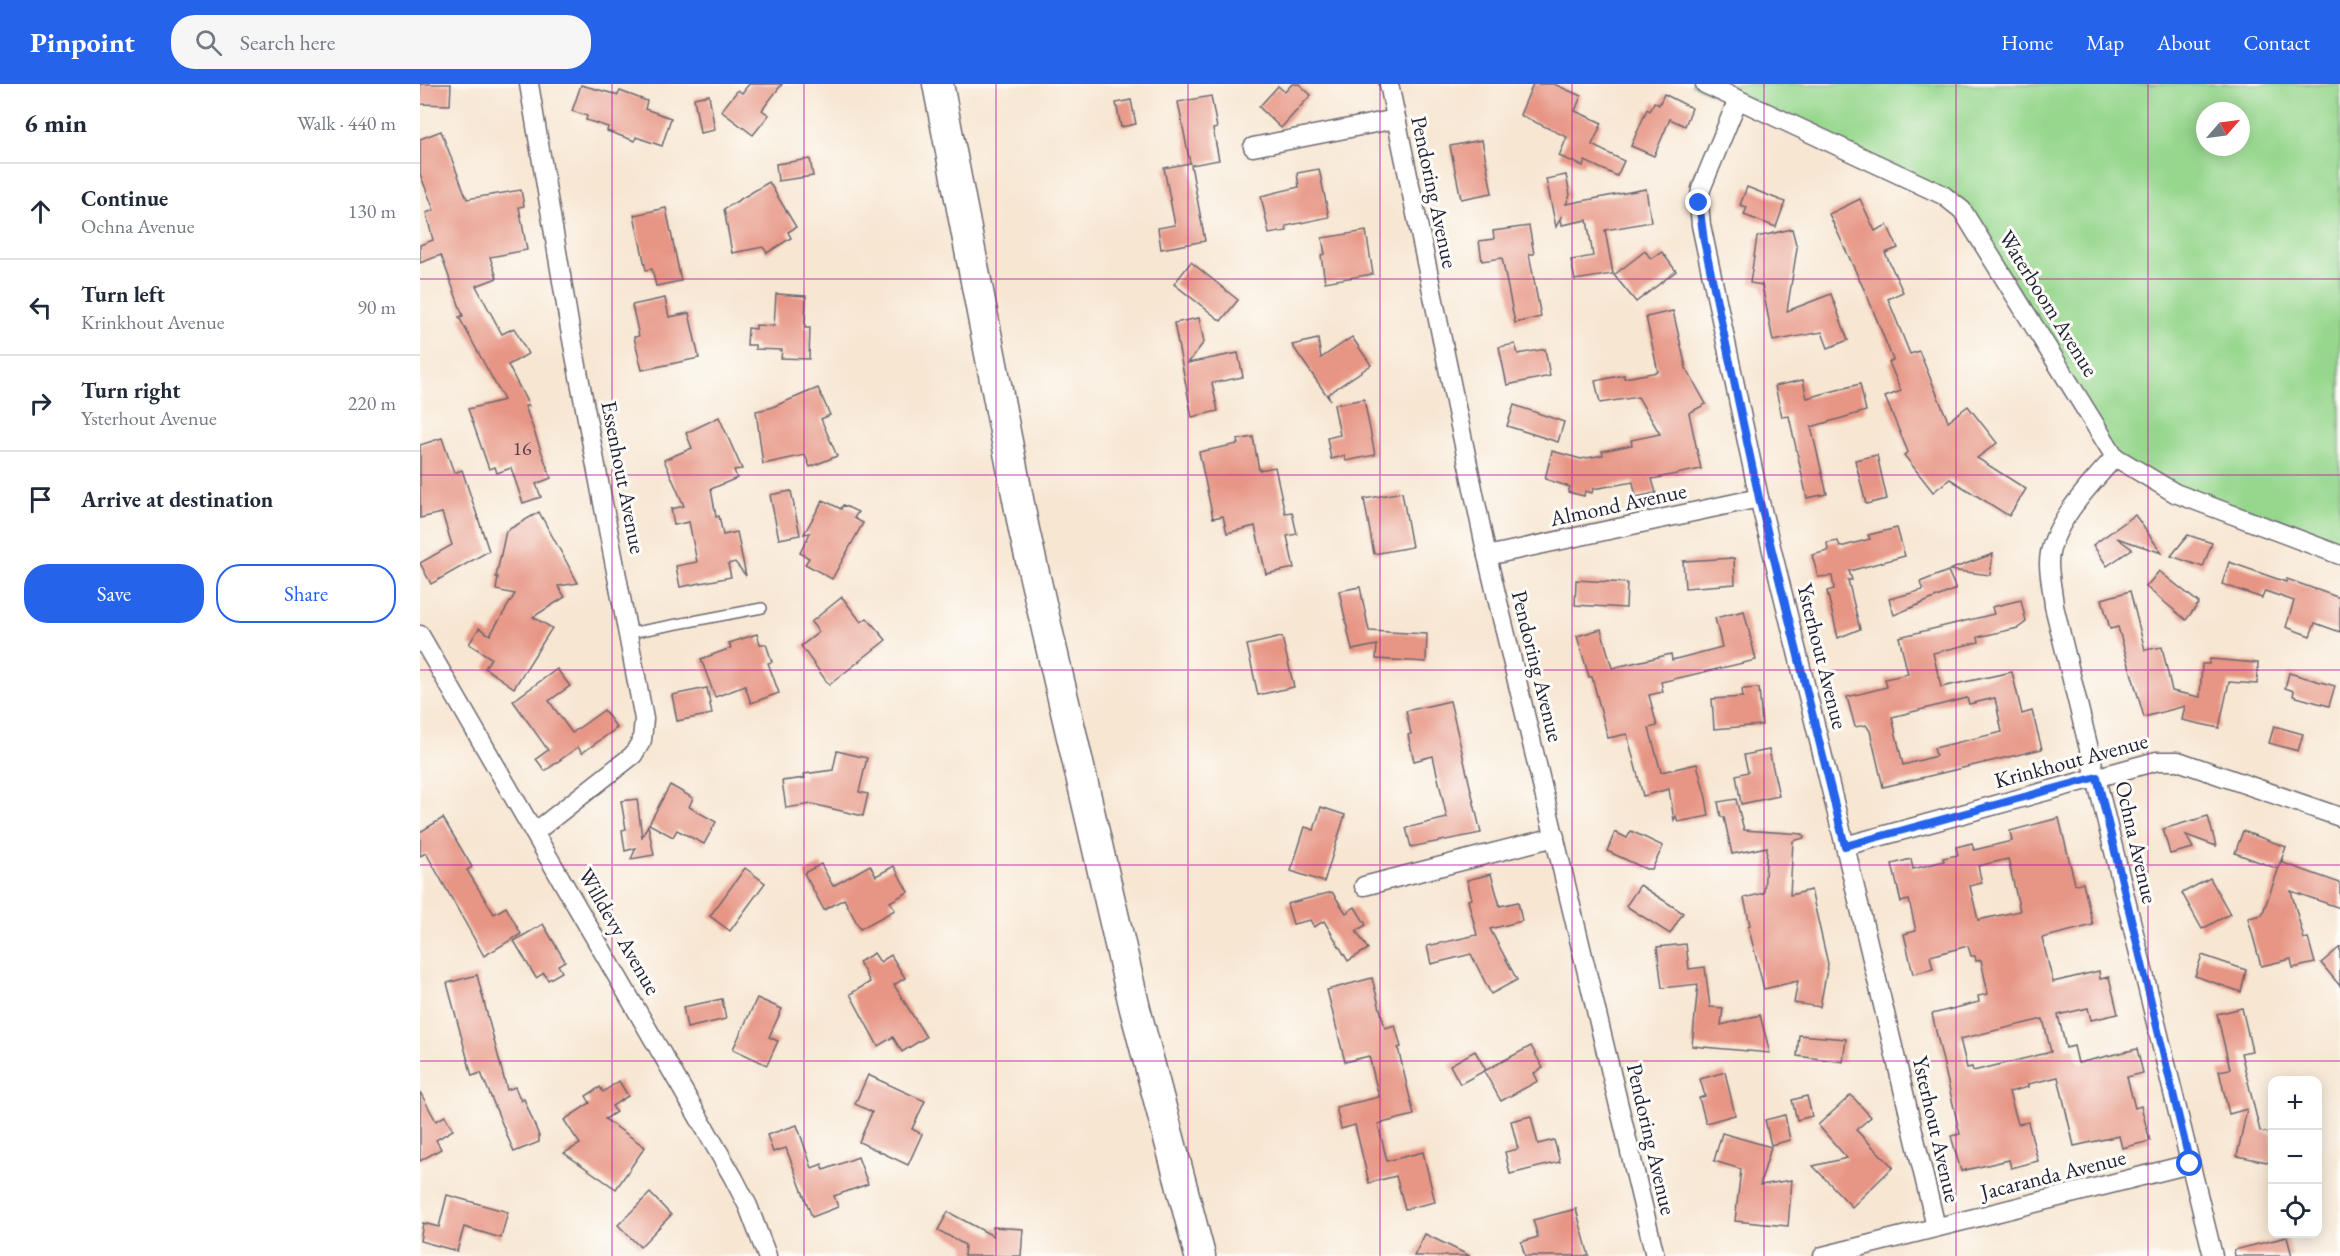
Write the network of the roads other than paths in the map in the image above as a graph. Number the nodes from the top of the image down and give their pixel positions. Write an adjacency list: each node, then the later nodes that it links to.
1 (530, 84): 13 (street, Essenhout Avenue)
2 (938, 84): 24 (highway)
3 (1389, 84): 6 (street, Pendoring Avenue)
4 (1705, 84): 5 (street, Waterboom Avenue)
5 (1738, 99): 8 (street, Waterboom Avenue); 9 (street, Ysterhout Avenue)
6 (1396, 119): 7 (street); 11 (street, Pendoring Avenue)
7 (1253, 147)
8 (2115, 457): 10 (street, Waterboom Avenue); 15 (street, Ochna Avenue)
9 (1759, 498): 11 (street, Almond Avenue); 19 (street, Ysterhout Avenue)
10 (2340, 555)
11 (1486, 556): 18 (street, Pendoring Avenue)
12 (762, 608): 13 (lane)
13 (630, 633): 17 (street, Essenhout Avenue)
14 (420, 635): 17 (street, Willdevy Avenue)
15 (2097, 777): 16 (street, Krinkhout Avenue); 19 (street, Krinkhout Avenue); 21 (street, Ochna Avenue)
16 (2340, 817)
17 (535, 832): 23 (street, Willdevy Avenue)
18 (1555, 837): 20 (street); 25 (street, Pendoring Avenue)
19 (1845, 846): 22 (street, Ysterhout Avenue)
20 (1364, 886)
21 (2190, 1164): 22 (street, Jacaranda Avenue); 27 (street, Ochna Avenue)
22 (1936, 1227): 26 (street, Jacaranda Avenue)
23 (767, 1256)
24 (1200, 1256)
25 (1655, 1256)
26 (1823, 1256)
27 (2213, 1256)

